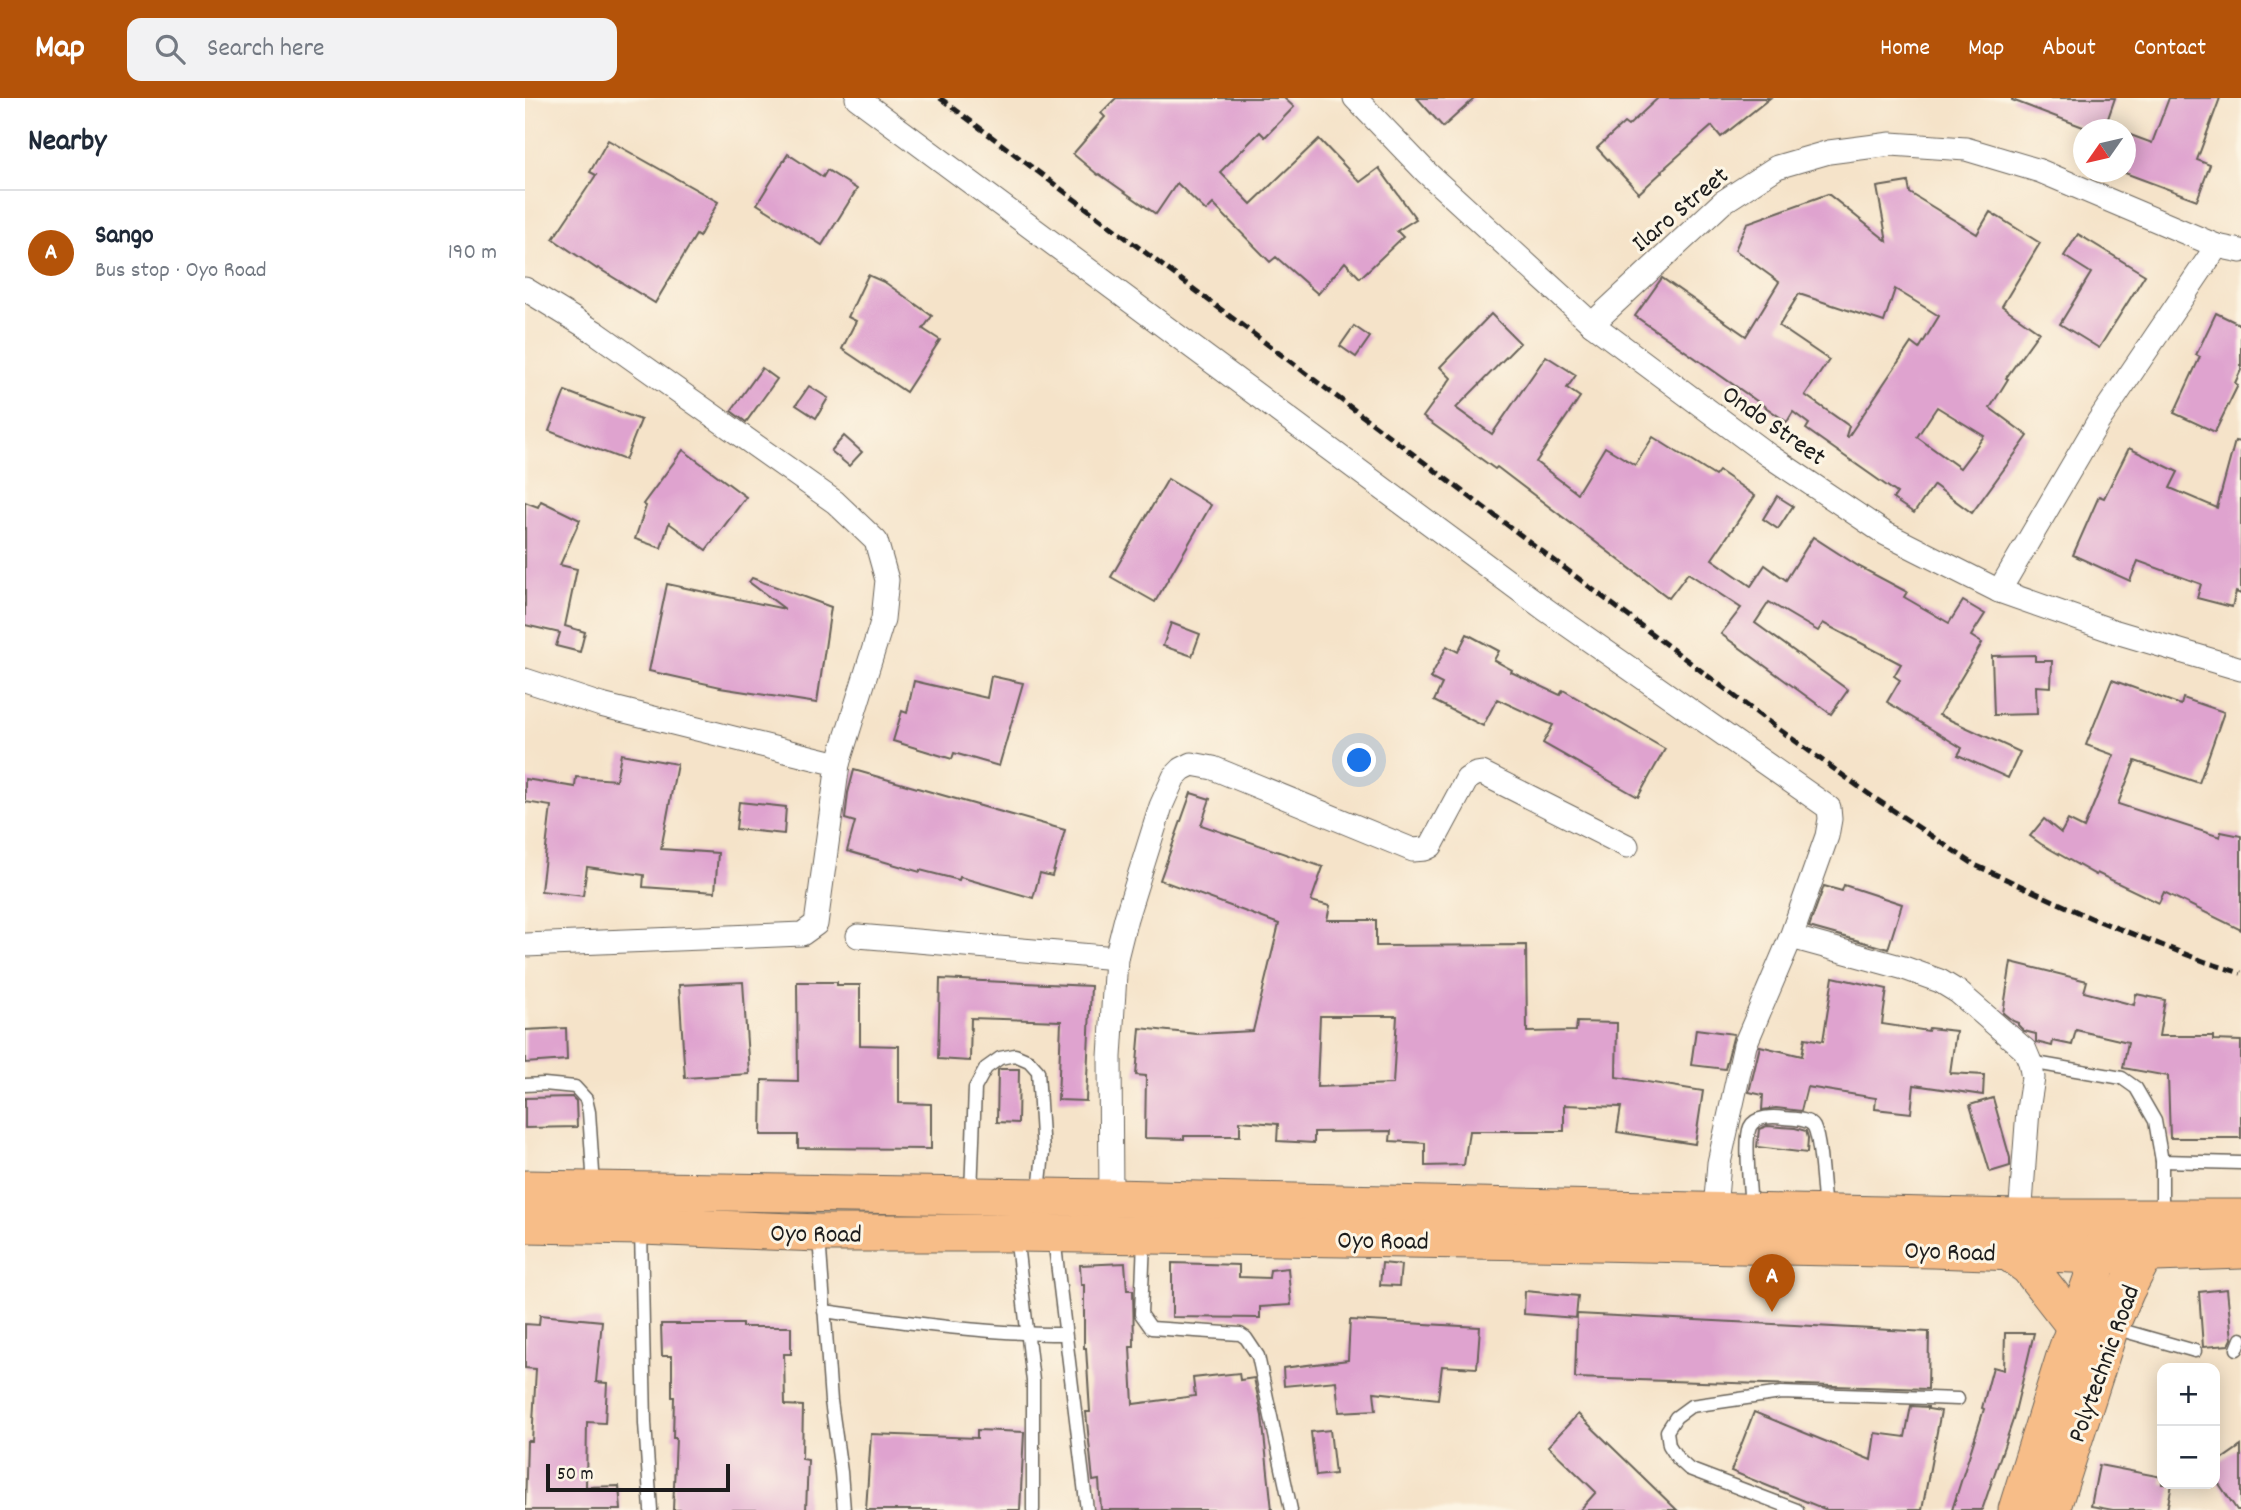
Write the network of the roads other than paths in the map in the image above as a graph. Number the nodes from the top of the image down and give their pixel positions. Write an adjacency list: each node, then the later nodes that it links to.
1 (857, 98): 13 (street)
2 (1355, 98): 6 (street, Ondo Street)
3 (2217, 246): 4 (street, Ilaro Street); 6 (street, Ilaro Street); 7 (street)
4 (2241, 251)
5 (525, 289): 10 (street)
6 (1592, 324): 7 (street, Ondo Street)
7 (1999, 591): 8 (street, Ondo Street)
8 (2241, 669)
9 (525, 680): 10 (street)
10 (838, 764): 14 (street)
11 (1627, 846): 15 (street)
12 (858, 936): 15 (street)
13 (1791, 937): 16 (street); 25 (street)
14 (525, 946)
15 (1117, 958): 24 (street)
16 (2031, 1062): 18 (lane); 29 (street)
17 (525, 1085): 21 (lane)
18 (2162, 1161): 19 (lane); 31 (lane)
19 (2241, 1163)
20 (525, 1189): 21 (main road, Oyo Road)
21 (594, 1190): 22 (main road, Oyo Road)
22 (971, 1197): 23 (main road, Oyo Road); 23 (lane)
23 (1038, 1198): 24 (main road, Oyo Road); 35 (main road)
24 (1111, 1198): 25 (main road, Oyo Road)
25 (1715, 1210): 26 (main road, Oyo Road)
26 (1751, 1210): 27 (main road, Oyo Road); 27 (lane)
27 (1825, 1213): 29 (main road, Oyo Road)
28 (2115, 1217): 29 (main road, Oyo Road); 31 (main road, Oyo Road); 40 (main road, Polytechnic Road)
29 (2020, 1218)
30 (2241, 1218): 31 (main road, Oyo Road)
31 (2162, 1219): 39 (main road, Polytechnic Road)
32 (525, 1224): 33 (main road, Oyo Road)
33 (641, 1226): 34 (main road, Oyo Road); 47 (lane)
34 (819, 1233): 35 (main road, Oyo Road); 41 (lane)
35 (1036, 1234): 36 (main road, Oyo Road); 43 (lane); 44 (lane)
36 (1144, 1236): 38 (main road, Oyo Road); 51 (lane)
37 (2241, 1250): 39 (main road, Oyo Road)
38 (2007, 1251): 40 (main road, Oyo Road); 42 (main road)
39 (2146, 1253): 40 (main road, Oyo Road); 42 (main road, Polytechnic Road)
40 (2099, 1255): 42 (main road, Polytechnic Road)
41 (824, 1311): 43 (lane); 48 (lane)
42 (2093, 1326): 45 (lane); 53 (main road, Polytechnic Road); 54 (main road, Polytechnic Road)
43 (1028, 1334): 44 (lane); 49 (lane)
44 (1065, 1334): 50 (lane)
45 (2195, 1352)
46 (1958, 1399): 52 (lane)
47 (650, 1510)
48 (844, 1510)
49 (1033, 1510)
50 (1087, 1510)
51 (1291, 1510)
52 (1797, 1510)
53 (2017, 1510)
54 (2051, 1510)

